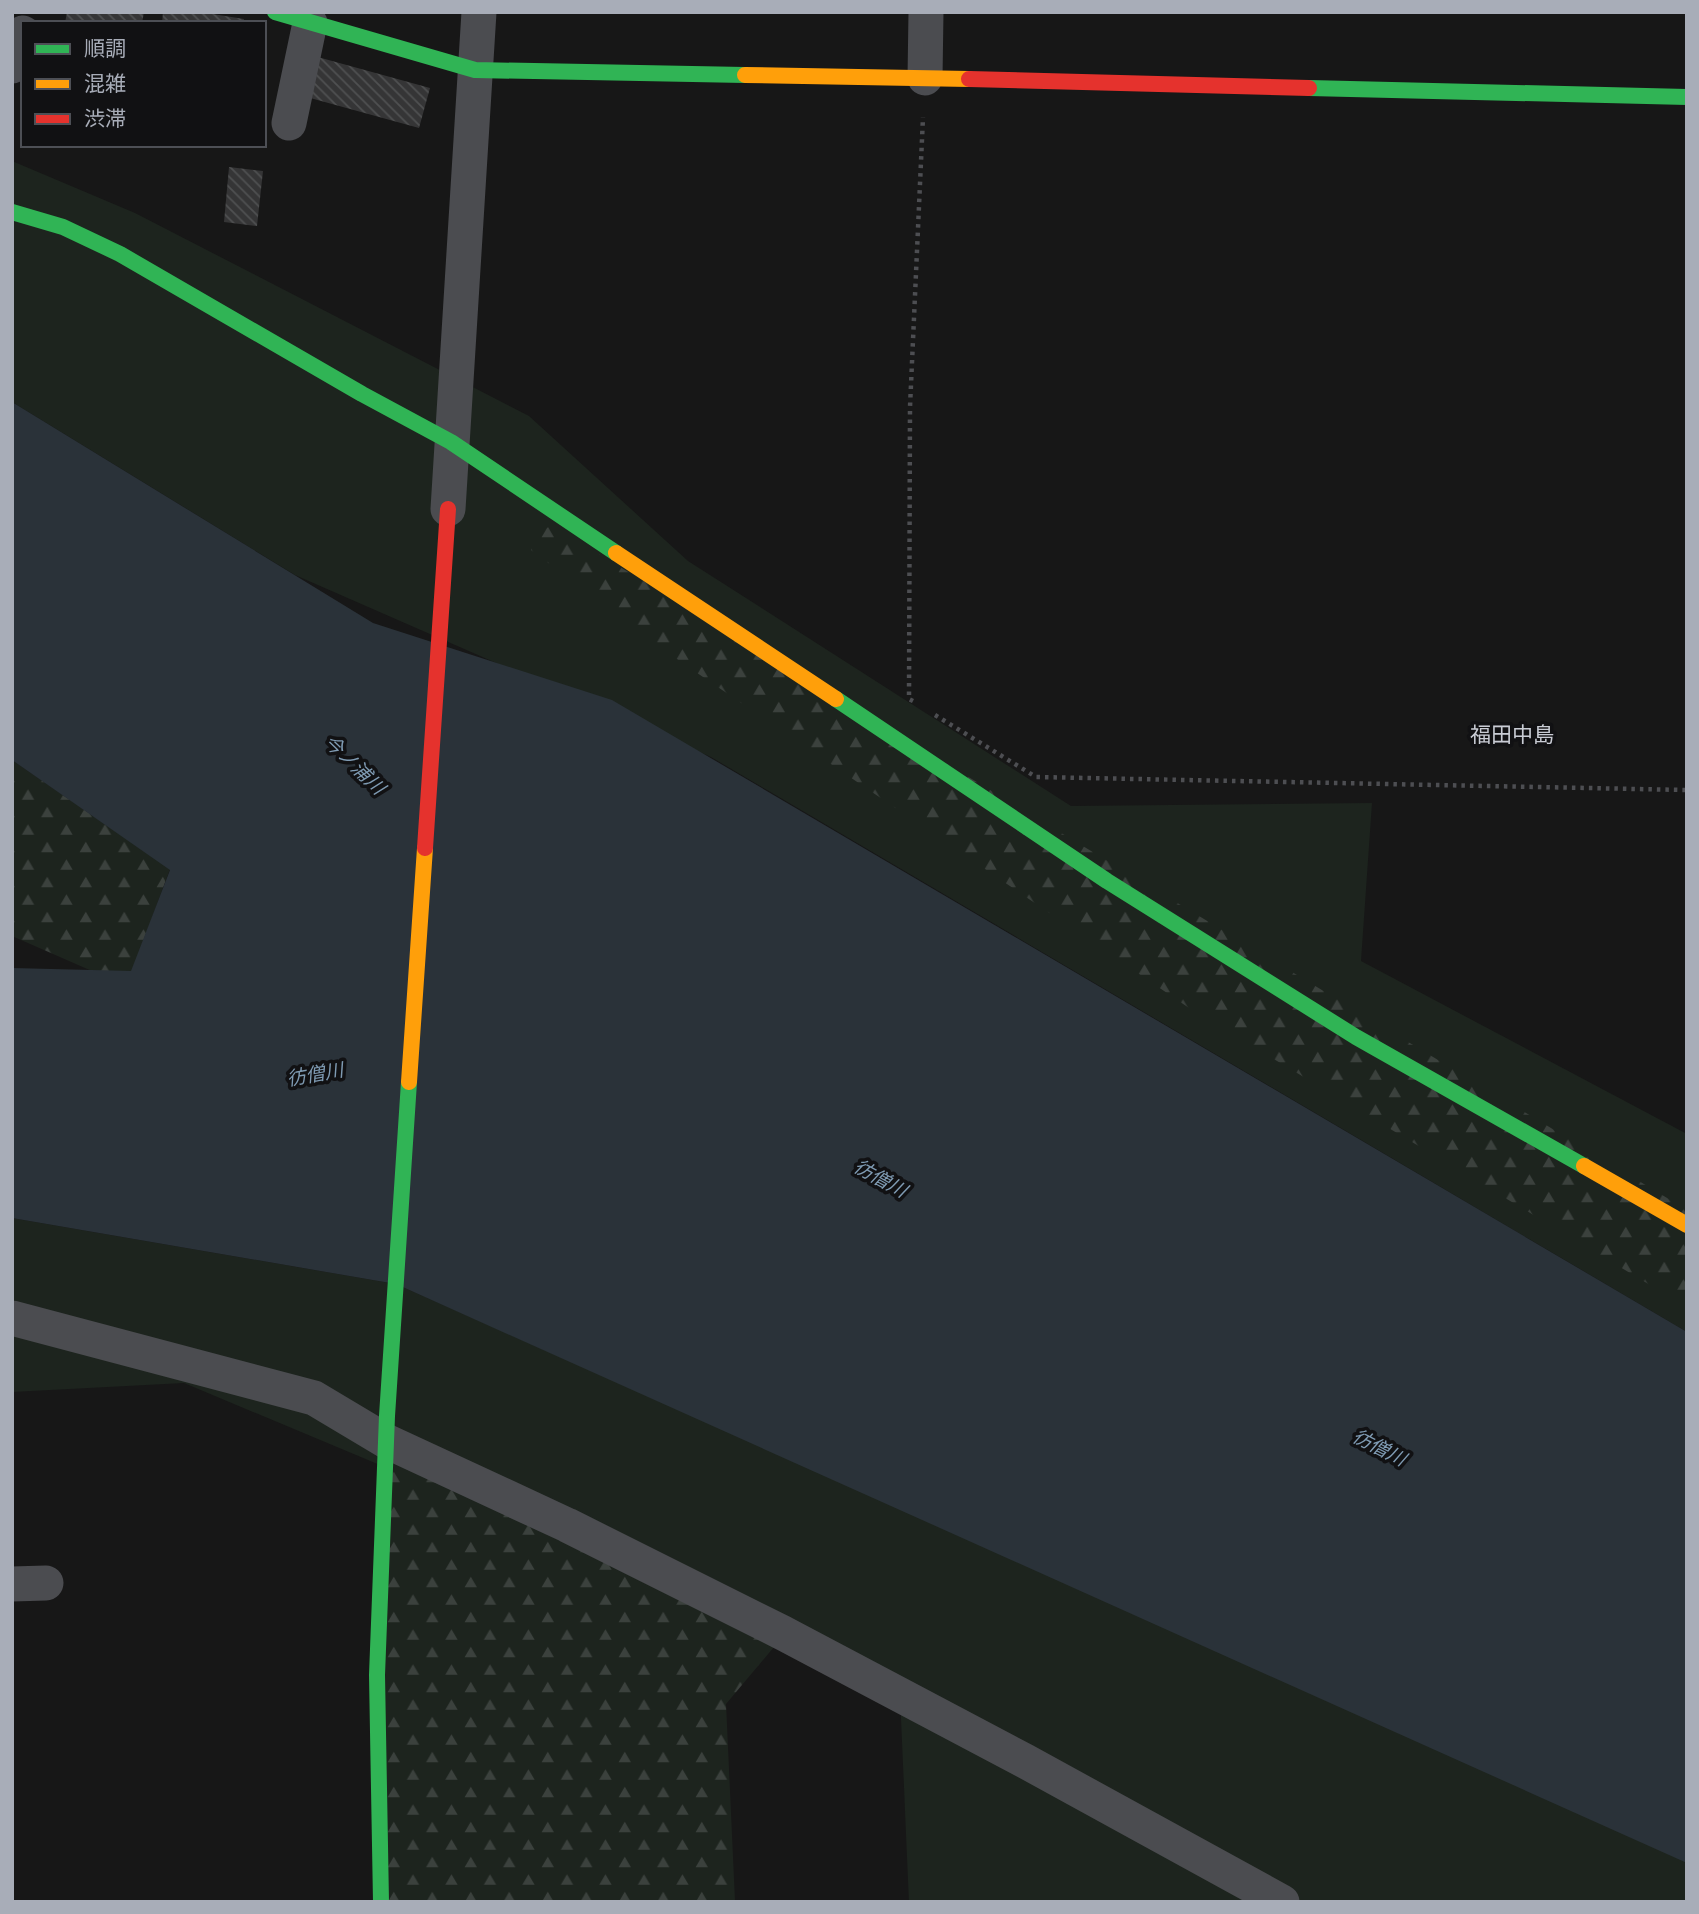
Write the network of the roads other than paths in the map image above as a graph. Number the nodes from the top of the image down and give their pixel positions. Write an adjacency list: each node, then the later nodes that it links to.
1 (275, 12): 4 (street)
2 (478, 12): 7 (street)
3 (926, 12): 8 (street)
4 (310, 23): 7 (street); 10 (street)
5 (21, 39): 6 (street)
6 (12, 66)
7 (475, 70): 8 (street); 14 (street)
8 (925, 78): 9 (street)
9 (1687, 97)
10 (289, 123)
11 (12, 206): 13 (street)
12 (12, 212): 13 (street)
13 (64, 227): 14 (street)
14 (451, 442): 15 (street); 16 (street)
15 (447, 509): 18 (street)
16 (1687, 1225)
17 (12, 1318): 18 (street)
18 (386, 1428): 19 (street); 20 (street)
19 (381, 1902)
20 (1282, 1902)

